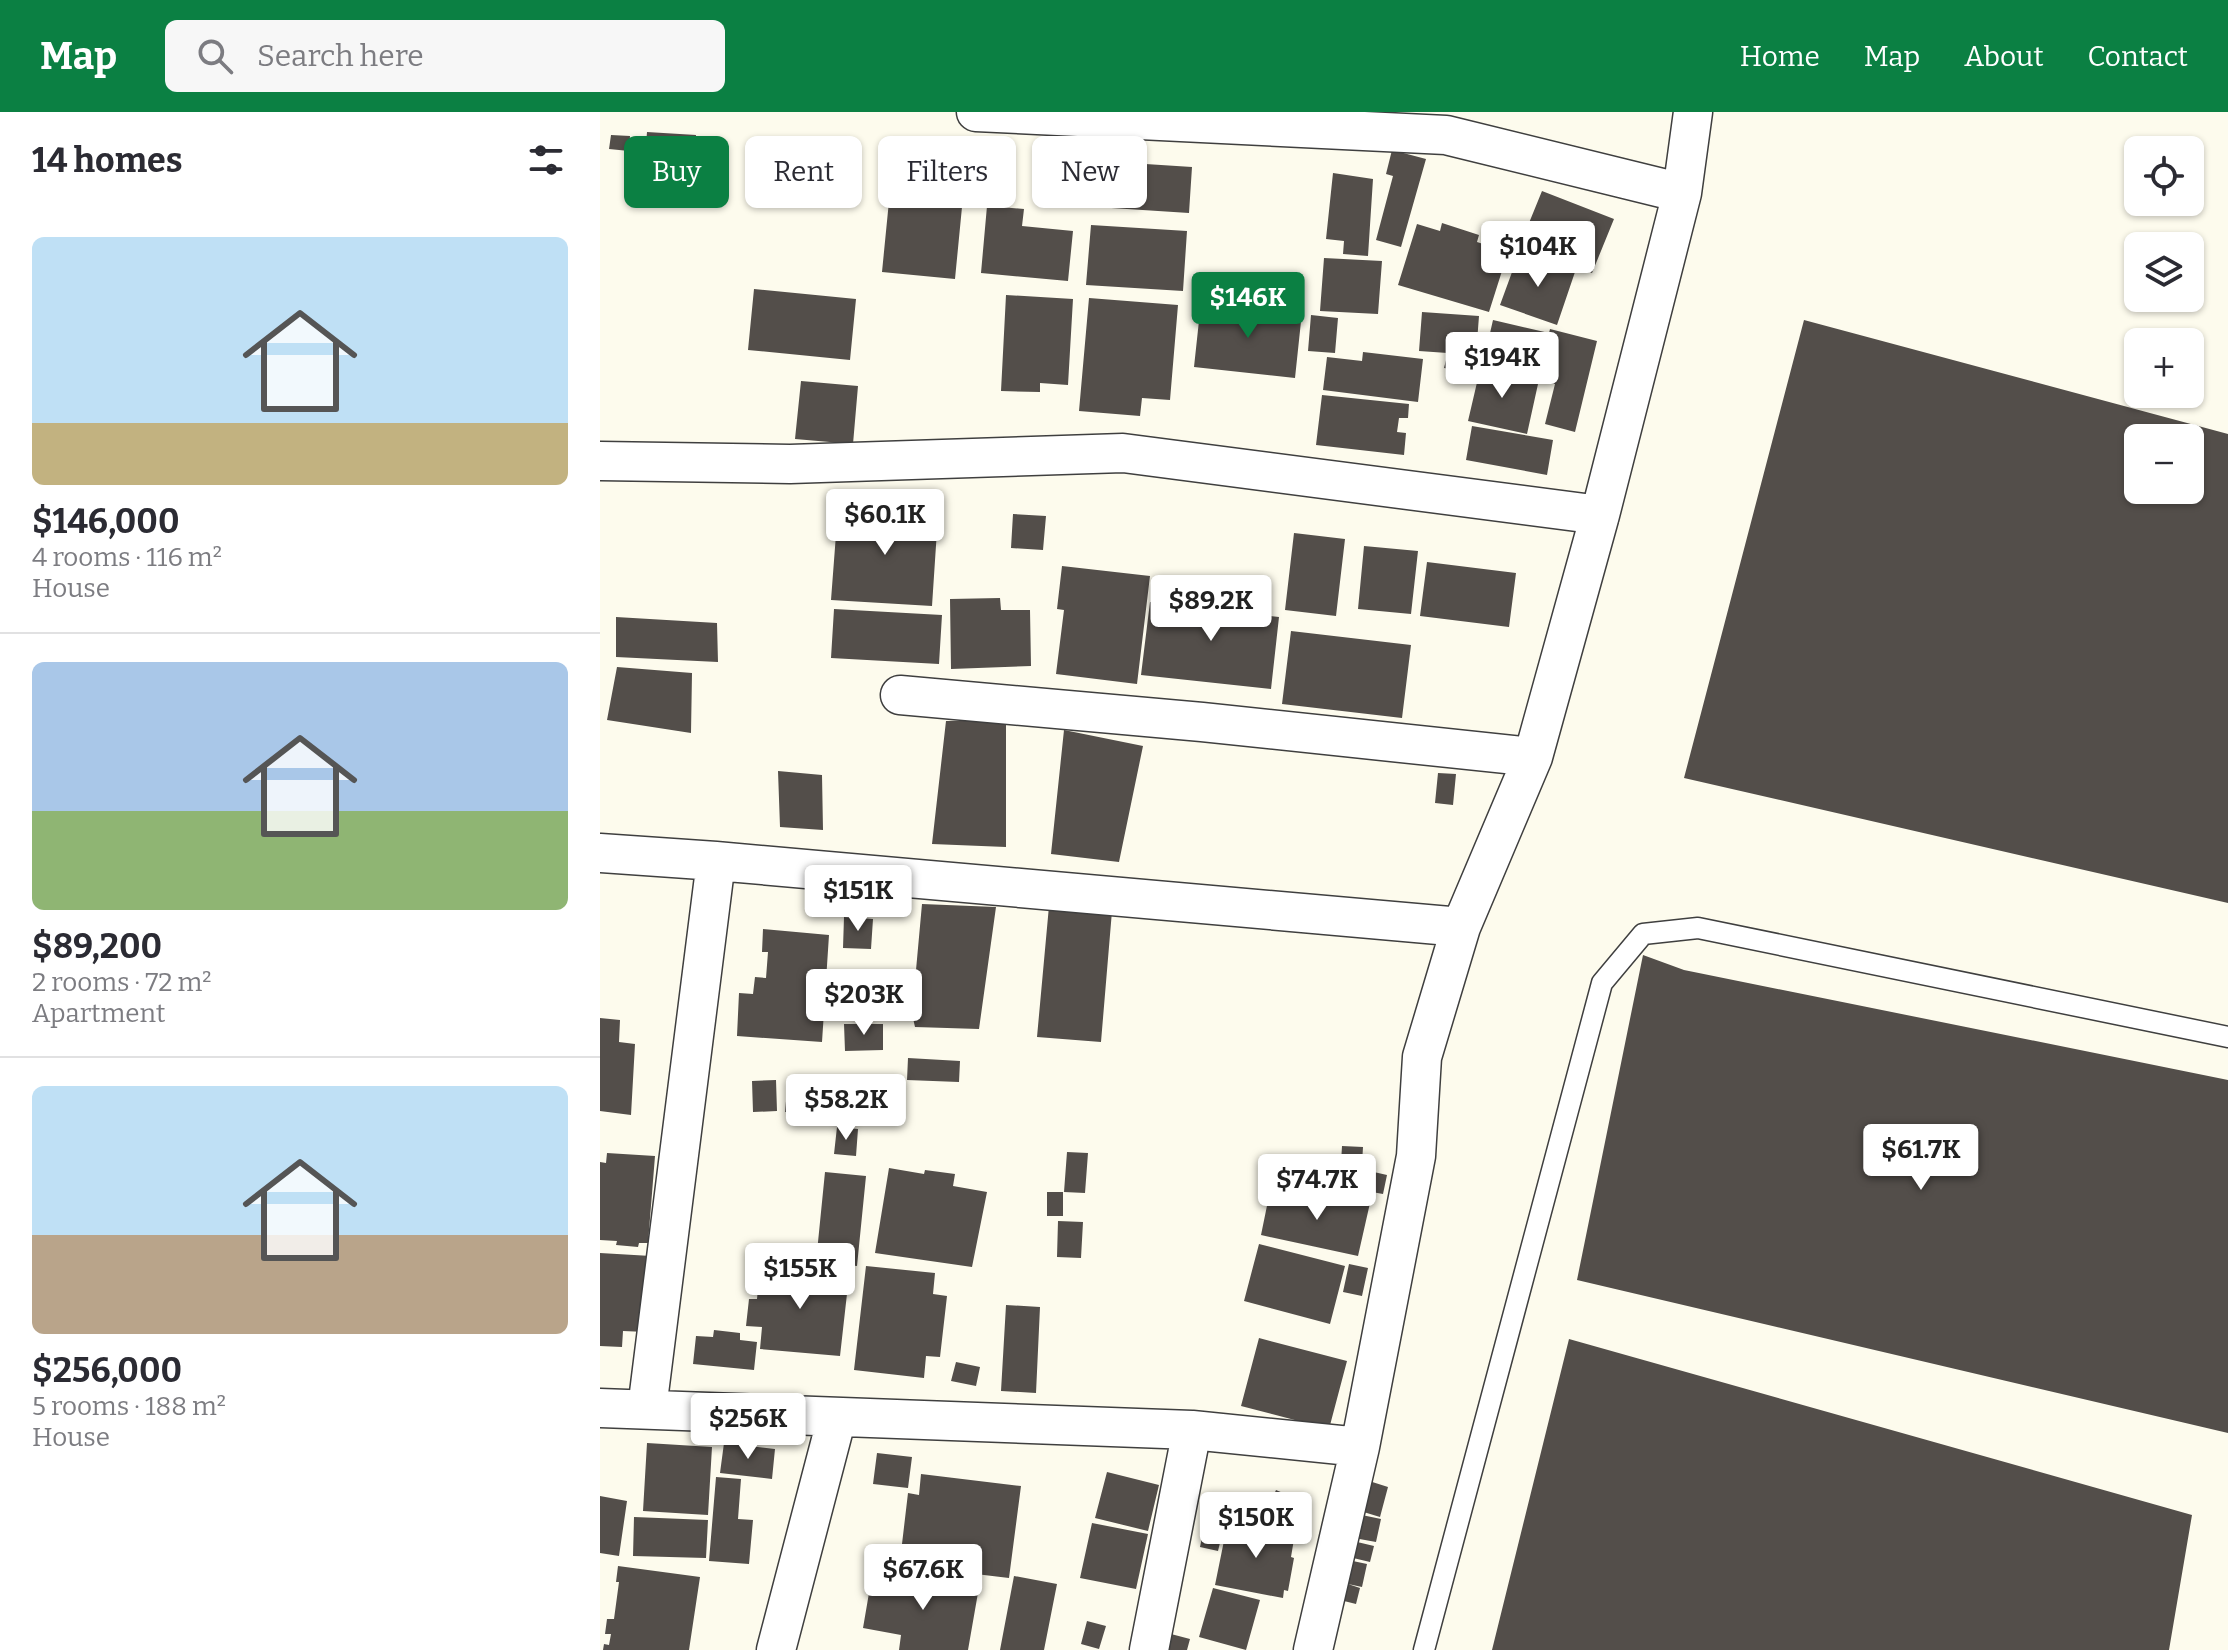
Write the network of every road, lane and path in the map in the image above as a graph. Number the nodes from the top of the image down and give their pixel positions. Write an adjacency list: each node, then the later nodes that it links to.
1 (976, 112): 3 (street)
2 (1693, 112): 3 (street)
3 (1682, 193): 5 (street)
4 (600, 461): 5 (street)
5 (1600, 515): 7 (street)
6 (900, 695): 7 (street)
7 (1533, 757): 10 (street)
8 (600, 853): 9 (street)
9 (716, 861): 10 (street); 13 (street)
10 (1461, 927): 16 (street)
11 (2228, 1037): 20 (lane)
12 (600, 1408): 13 (street)
13 (647, 1409): 14 (street)
14 (837, 1417): 15 (street); 17 (street)
15 (1192, 1430): 16 (street); 18 (street)
16 (1360, 1447): 19 (street)
17 (776, 1650)
18 (1149, 1650)
19 (1313, 1650)
20 (1424, 1650)

